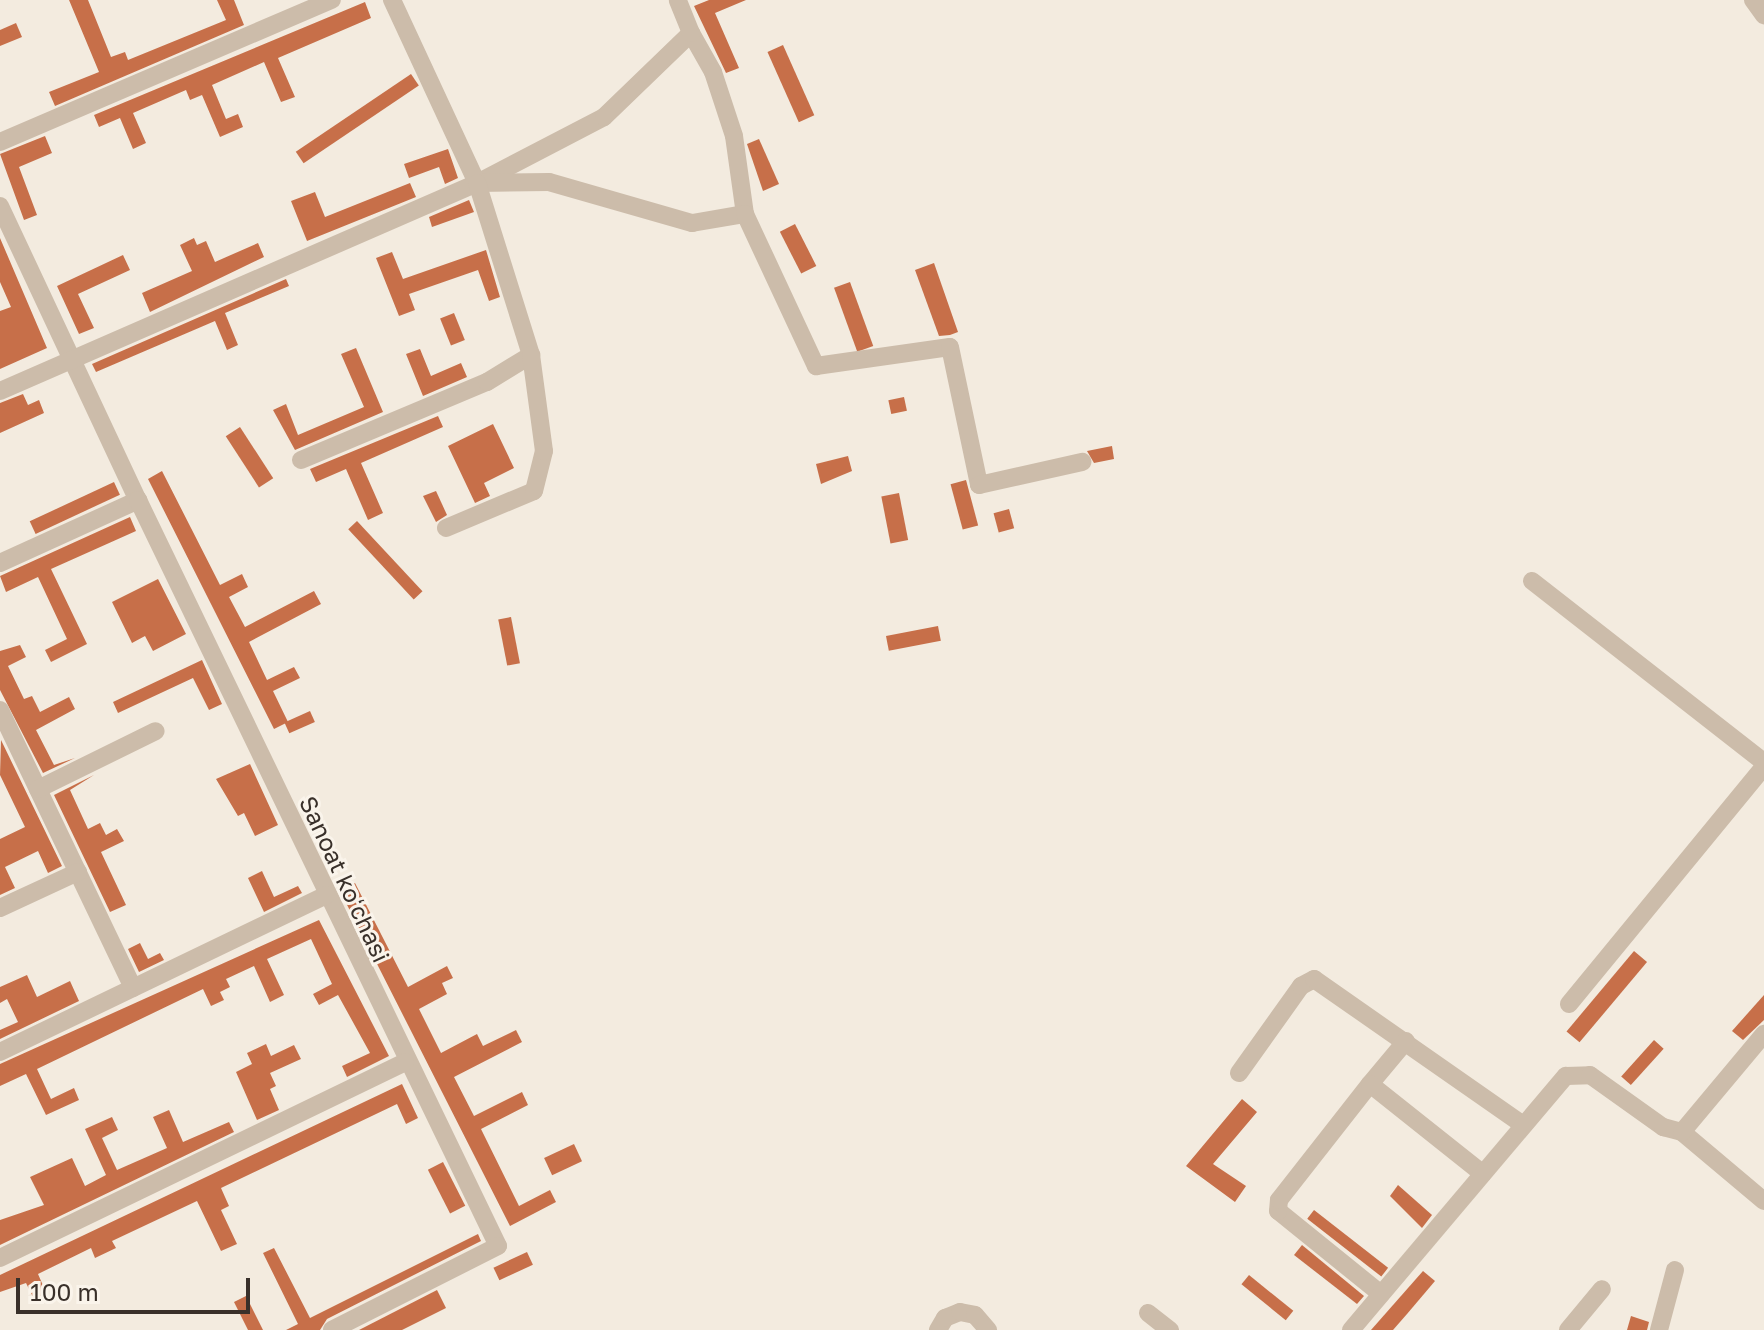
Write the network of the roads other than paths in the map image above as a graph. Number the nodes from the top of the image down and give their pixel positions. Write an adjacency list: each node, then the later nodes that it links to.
1 (332, 0): 7 (street)
2 (392, 0): 8 (street)
3 (678, 0): 6 (street)
4 (1753, 0): 5 (street)
5 (1764, 15)
6 (691, 33): 8 (street); 10 (street)
7 (0, 142)
8 (477, 183): 10 (street); 11 (street); 12 (street)
9 (0, 206): 12 (street, Sanoat koʻchasi)
10 (745, 214): 15 (street)
11 (531, 355): 14 (street); 17 (street)
12 (71, 360): 13 (street); 16 (street, Sanoat koʻchasi)
13 (0, 391)
14 (301, 460)
15 (1082, 462)
16 (138, 500): 18 (street); 25 (street, Sanoat koʻchasi)
17 (446, 528)
18 (0, 563)
19 (1532, 581): 22 (street)
20 (0, 710): 23 (street)
21 (156, 731): 23 (street)
22 (1764, 764): 28 (street)
23 (38, 789): 24 (street)
24 (78, 872): 26 (street); 27 (street)
25 (326, 895): 27 (street); 32 (street, Sanoat koʻchasi)
26 (0, 908)
27 (133, 988): 31 (street)
28 (1569, 1004)
29 (1764, 1034): 36 (street)
30 (1406, 1041): 33 (street); 34 (street); 35 (street)
31 (0, 1052)
32 (405, 1062): 39 (street); 44 (street, Sanoat koʻchasi)
33 (1239, 1073)
34 (1370, 1084): 37 (street); 42 (street)
35 (1523, 1125): 36 (street); 37 (street)
36 (1682, 1132): 38 (street)
37 (1483, 1174): 42 (street)
38 (1764, 1201)
39 (0, 1258)
40 (1675, 1270): 50 (street)
41 (1602, 1289): 49 (street)
42 (1381, 1294): 48 (street)
43 (1148, 1313): 47 (street)
44 (332, 1330)
45 (938, 1330): 46 (street)
46 (988, 1330)
47 (1170, 1330)
48 (1351, 1330)
49 (1568, 1330)
50 (1659, 1330)

